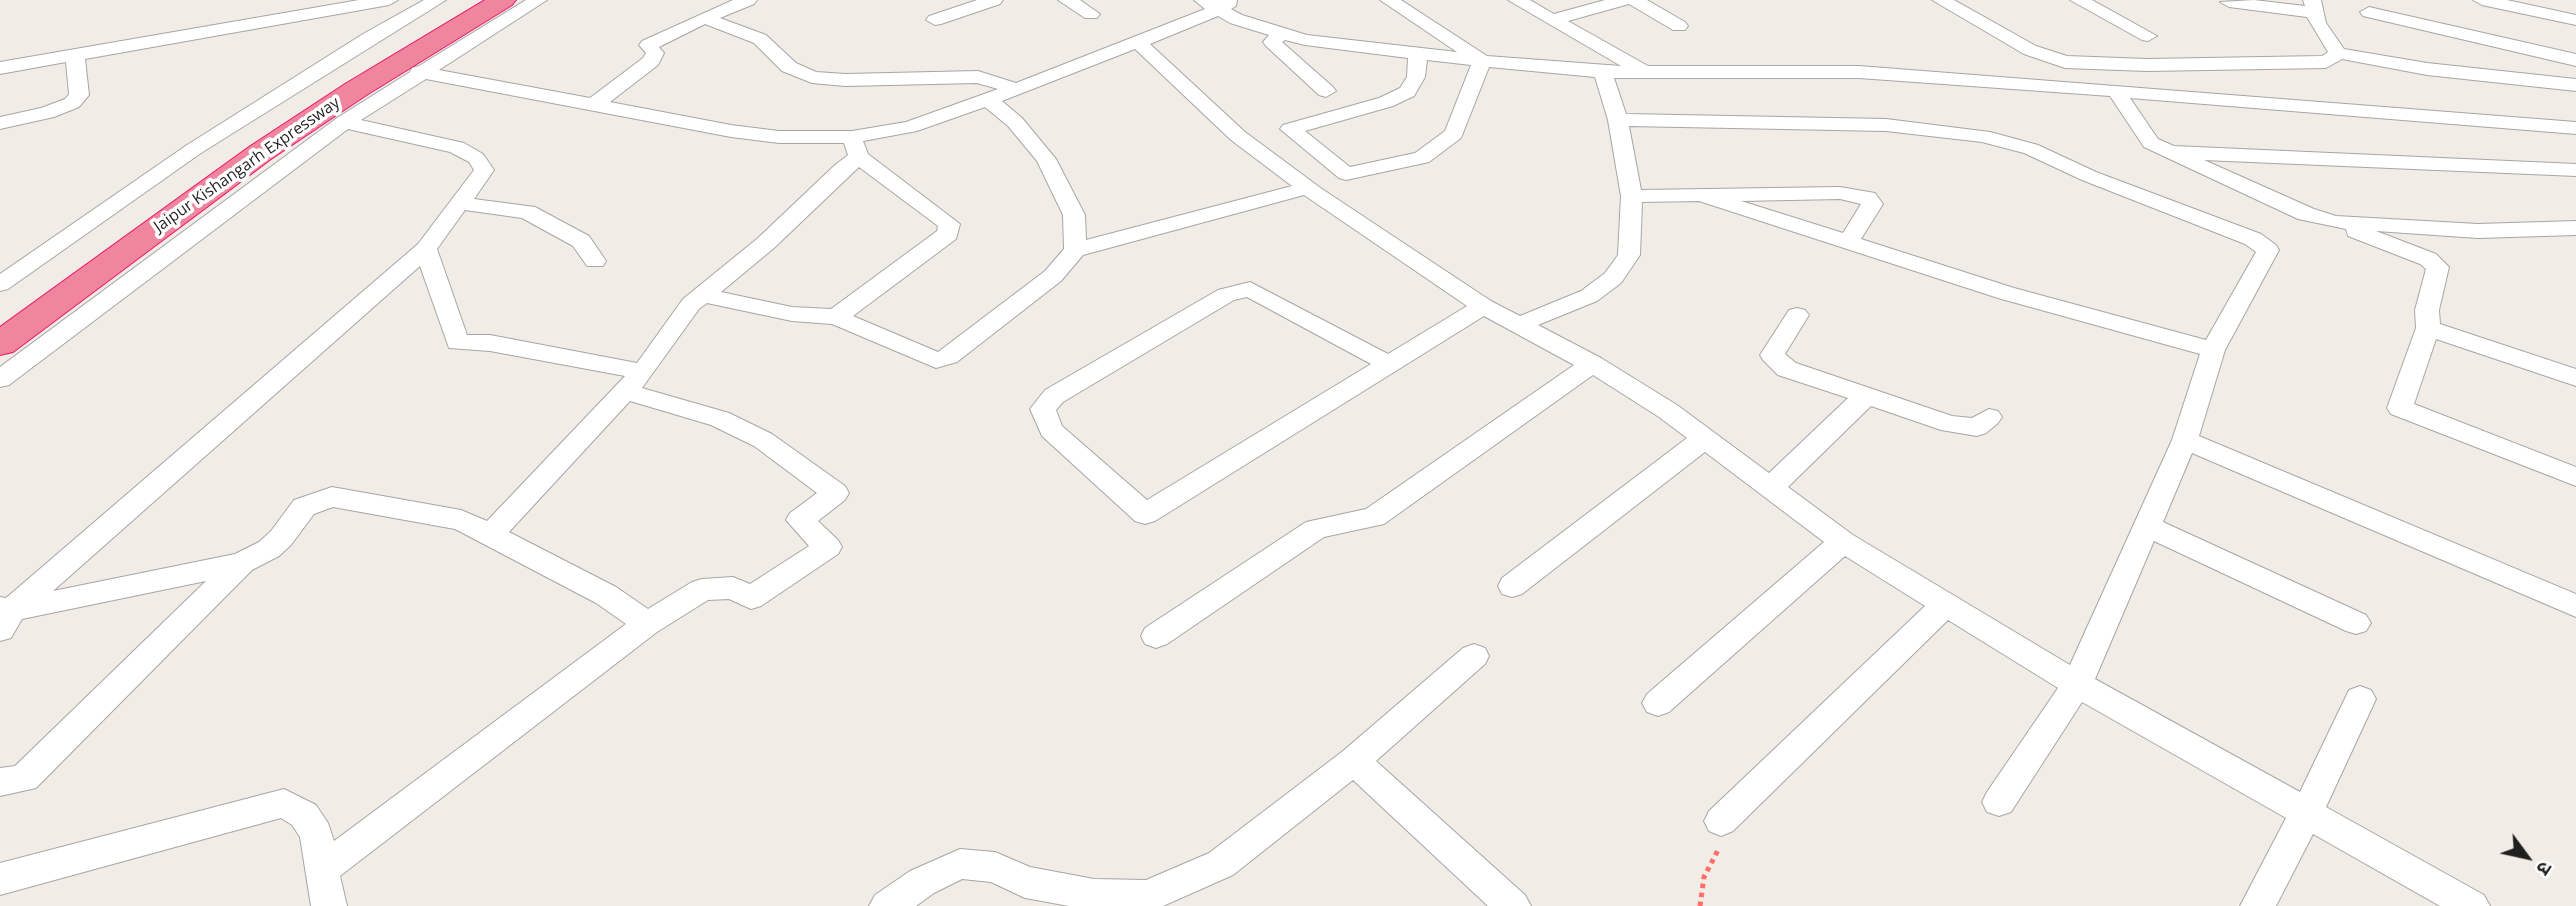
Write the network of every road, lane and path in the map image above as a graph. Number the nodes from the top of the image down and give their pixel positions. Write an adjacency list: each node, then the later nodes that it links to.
1 (437, 0): 61 (street)
2 (468, 0): 64 (highway, Jaipur Kishangarh Expressway)
3 (503, 0): 69 (highway, Jaipur Kishangarh Expressway)
4 (538, 0): 35 (street)
5 (748, 0): 21 (street)
6 (993, 0): 22 (street)
7 (1067, 0): 20 (street)
8 (1389, 0): 33 (street)
9 (1517, 0): 23 (street)
10 (1625, 0): 23 (street)
11 (1634, 0): 25 (street)
12 (1941, 0): 30 (street)
13 (2079, 0): 27 (street)
14 (2482, 0): 24 (street)
15 (380, 1): 31 (street)
16 (2229, 2): 18 (street)
17 (1219, 3): 26 (street); 28 (street)
18 (2313, 6): 30 (street)
19 (2369, 12): 32 (street)
20 (1091, 13)
21 (704, 18): 39 (street); 43 (street)
22 (935, 20)
23 (1552, 20): 37 (street)
24 (2576, 20)
25 (1679, 26)
26 (1281, 33): 29 (street); 40 (street)
27 (2148, 36)
28 (1137, 41): 39 (street); 51 (street)
29 (1418, 53): 33 (street); 33 (street)
30 (2338, 53): 38 (street)
31 (75, 55): 34 (street); 46 (street)
32 (2576, 60)
33 (1482, 61): 36 (street)
34 (0, 68)
35 (419, 72): 43 (street); 45 (street)
36 (1603, 72): 37 (street); 44 (street)
37 (1646, 73): 41 (street)
38 (2576, 85)
39 (1014, 88): 42 (street)
40 (1326, 91)
41 (2117, 93): 47 (street); 49 (street)
42 (988, 100): 48 (street); 59 (street)
43 (595, 104): 48 (street)
44 (1618, 120): 53 (street); 70 (street)
45 (344, 122): 54 (street); 74 (street)
46 (0, 123)
47 (2576, 128)
48 (856, 147): 62 (street); 66 (street)
49 (2170, 152): 50 (street); 55 (street)
50 (2576, 170)
51 (1308, 188): 59 (street); 63 (street)
52 (1699, 194): 53 (street); 57 (street); 57 (street)
53 (1632, 196): 67 (street)
54 (458, 203): 58 (street); 60 (street)
55 (2335, 222): 56 (street); 68 (street)
56 (2576, 228)
57 (1848, 242): 70 (street)
58 (426, 249): 75 (street); 89 (street)
59 (1075, 250): 66 (street)
60 (595, 261)
61 (0, 284)
62 (703, 295): 66 (street); 75 (street)
63 (1483, 306): 67 (street); 71 (street)
64 (0, 310)
65 (1797, 315): 76 (street)
66 (836, 317)
67 (1518, 325): 72 (street)
68 (2428, 328): 73 (street); 80 (street)
69 (0, 344)
70 (2213, 350): 79 (street)
71 (1389, 364): 71 (street)
72 (1592, 364): 78 (street); 92 (street)
73 (2576, 378)
74 (0, 379)
75 (634, 382): 83 (street); 91 (street)
76 (1866, 396): 77 (street); 81 (street)
77 (1989, 416)
78 (1705, 438): 81 (street); 86 (street)
79 (2185, 440): 82 (street); 88 (street)
80 (2576, 477)
81 (1770, 488): 84 (street)
82 (2147, 526): 90 (street); 94 (street)
83 (489, 536): 85 (street); 91 (street)
84 (1843, 542): 87 (street); 96 (street)
85 (242, 563): 89 (street); 98 (street)
86 (1512, 586)
87 (1946, 604): 94 (street); 101 (street)
88 (2576, 606)
89 (4, 616)
90 (2356, 623)
91 (647, 624): 102 (street)
92 (1156, 636)
93 (1474, 656): 97 (street)
94 (2077, 684): 99 (street); 100 (street)
95 (2360, 699): 100 (street)
96 (1657, 703)
97 (1354, 761): 104 (street); 107 (street)
98 (0, 782)
99 (1999, 802)
100 (2306, 814): 109 (street); 110 (street)
101 (1721, 821): 108 (path)
102 (322, 870): 103 (street); 105 (street)
103 (0, 879)
104 (1033, 894): 106 (street)
105 (329, 906)
106 (887, 906)
107 (1513, 906)
108 (1700, 906)
109 (2258, 906)
110 (2472, 906)

